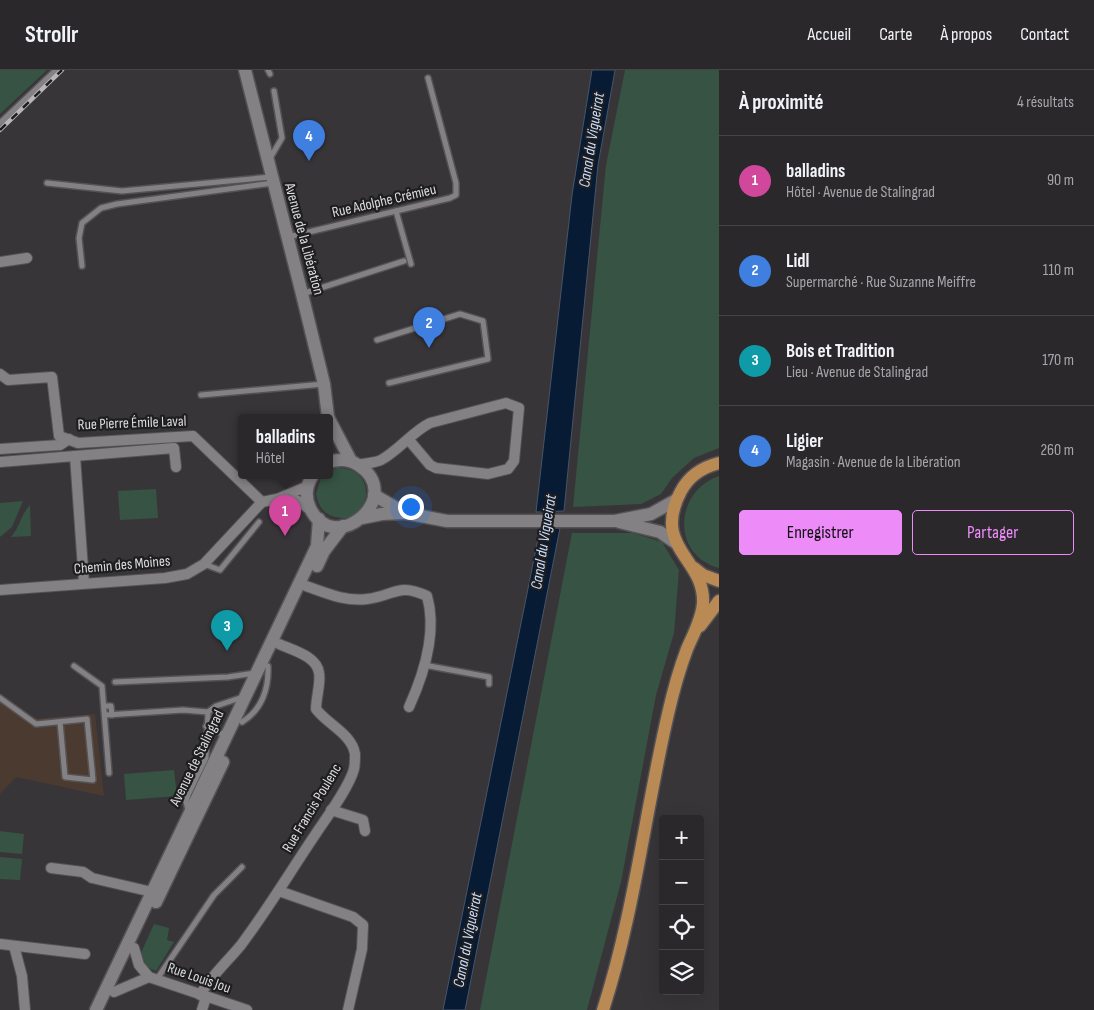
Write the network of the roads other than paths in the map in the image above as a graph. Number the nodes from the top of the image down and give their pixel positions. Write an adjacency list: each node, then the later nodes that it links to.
1 (56, 70): 5 (lane)
2 (245, 70): 6 (main road, Avenue de la Libération)
3 (428, 78): 9 (lane, Rue Adolphe Crémieu)
4 (274, 91): 6 (lane)
5 (0, 123)
6 (268, 163): 7 (main road, Avenue de la Libération)
7 (272, 180): 8 (lane); 10 (main road, Avenue de la Libération); 15 (lane)
8 (47, 183)
9 (396, 211): 10 (lane, Rue Adolphe Crémieu); 14 (lane)
10 (287, 237): 16 (main road, Avenue de la Libération)
11 (28, 258): 13 (street)
12 (404, 261): 16 (lane)
13 (0, 262)
14 (411, 264)
15 (82, 266)
16 (302, 294): 20 (main road, Avenue de la Libération)
17 (377, 340): 19 (lane)
18 (0, 374): 25 (street, Rue Pierre Émile Laval)
19 (389, 383)
20 (324, 384): 21 (lane); 22 (main road, Avenue de la Libération)
21 (201, 395)
22 (328, 414)
23 (333, 427): 31 (main road, Avenue de la Libération)
24 (408, 439): 24 (street); 28 (street)
25 (69, 440): 26 (street); 38 (street, Rue Pierre Émile Laval)
26 (0, 449)
27 (75, 456): 30 (street); 33 (street); 49 (street)
28 (381, 460): 31 (street); 35 (street)
29 (333, 461): 31 (main road)
30 (0, 462)
31 (354, 463): 35 (main road, Avenue de la Libération)
32 (719, 463): 37 (main road)
33 (176, 467)
34 (310, 480): 36 (street); 40 (main road, Avenue de Stalingrad)
35 (373, 489): 39 (main road); 41 (main road)
36 (277, 499): 38 (street); 40 (street)
37 (676, 500): 42 (main road); 45 (main road)
38 (262, 502): 46 (street, Chemin des Moines)
39 (405, 513): 41 (main road); 42 (main road)
40 (315, 515): 44 (main road); 50 (main road, Avenue de Stalingrad)
41 (362, 518): 44 (main road)
42 (615, 521): 45 (main road)
43 (259, 522): 46 (lane)
44 (343, 526): 50 (main road, Avenue de Stalingrad)
45 (676, 543): 47 (main road)
46 (204, 564): 49 (street, Chemin des Moines)
47 (690, 566): 48 (main road); 54 (main road)
48 (719, 581)
49 (84, 583): 51 (street, Chemin des Moines)
50 (301, 585): 53 (main road, Avenue de Stalingrad); 57 (street)
51 (0, 590)
52 (719, 602): 54 (main road)
53 (284, 621): 55 (main road); 56 (main road, Avenue de Stalingrad)
54 (694, 634): 94 (main road)
55 (279, 644): 56 (main road); 67 (main road, Avenue de Stalingrad); 74 (street, Rue Francis Poulenc)
56 (266, 653): 59 (main road, Avenue de Stalingrad)
57 (424, 664): 61 (lane); 64 (street)
58 (74, 666): 66 (lane)
59 (256, 673): 60 (lane); 62 (main road, Avenue de Stalingrad)
60 (115, 682)
61 (489, 684)
62 (245, 696): 65 (lane); 70 (main road, Avenue de Stalingrad)
63 (0, 698): 68 (lane)
64 (409, 707)
65 (208, 712): 66 (lane); 69 (lane)
66 (109, 715): 72 (lane)
67 (243, 720): 70 (main road); 73 (main road, Avenue de Stalingrad)
68 (60, 722): 68 (lane)
69 (206, 726): 70 (lane); 75 (lane)
70 (226, 736): 71 (main road, Avenue de Stalingrad)
71 (214, 760): 73 (main road); 75 (main road, Avenue de Stalingrad)
72 (109, 773)
73 (210, 788): 75 (main road); 80 (main road, Avenue de Stalingrad)
74 (331, 810): 76 (street); 79 (street, Rue Francis Poulenc)
75 (190, 811): 80 (main road, Avenue de Stalingrad)
76 (365, 831)
77 (242, 867): 85 (lane)
78 (51, 868): 80 (street)
79 (279, 892): 87 (street, Rue Francis Poulenc); 93 (street)
80 (157, 895): 83 (main road, Avenue de Stalingrad)
81 (0, 944): 82 (street)
82 (14, 946): 84 (street); 88 (street)
83 (130, 946): 85 (street); 86 (main road, Avenue de Stalingrad)
84 (85, 954)
85 (153, 978): 86 (street, Rue Louis Jou); 87 (street, Rue Louis Jou)
86 (110, 990): 89 (main road, Avenue de Stalingrad); 90 (main road, Avenue de Stalingrad)
87 (203, 996): 91 (street, Rue Francis Poulenc); 92 (street, Rue Louis Jou)
88 (25, 1010)
89 (96, 1010)
90 (105, 1010)
91 (202, 1010)
92 (246, 1010)
93 (348, 1010)
94 (603, 1010)

